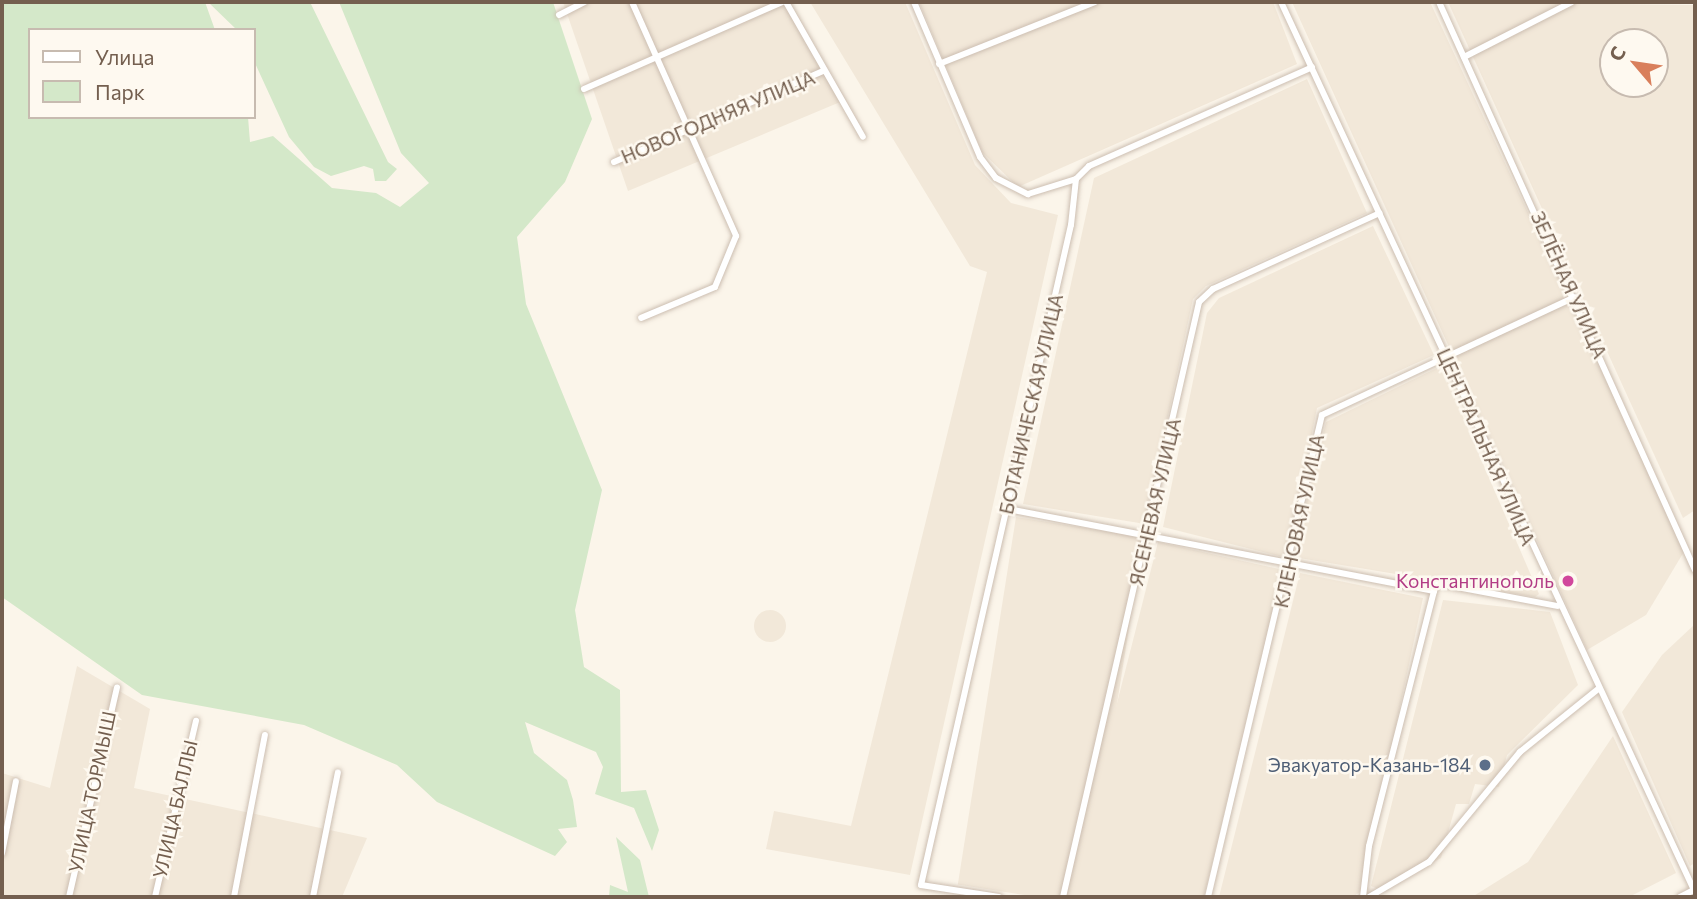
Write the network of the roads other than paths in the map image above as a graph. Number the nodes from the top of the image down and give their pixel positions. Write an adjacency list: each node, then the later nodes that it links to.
1 (584, 2): 9 (street)
2 (632, 2): 10 (street)
3 (784, 2): 10 (street); 14 (street)
4 (914, 2): 12 (street)
5 (1094, 2): 12 (street)
6 (1281, 2): 13 (street, ЦЕНТРАЛЬНАЯ УЛИЦА)
7 (1439, 2): 11 (street, ЗЕЛЁНАЯ УЛИЦА)
8 (1572, 2): 11 (street)
9 (559, 15)
10 (656, 55): 15 (street); 16 (street)
11 (1464, 57): 21 (street, ЗЕЛЁНАЯ УЛИЦА)
12 (939, 64): 19 (street)
13 (1312, 67): 19 (street); 20 (street, ЦЕНТРАЛЬНАЯ УЛИЦА)
14 (823, 71): 16 (street, НОВОГОДНЯЯ УЛИЦА); 17 (street)
15 (584, 89)
16 (688, 128): 18 (street, НОВОГОДНЯЯ УЛИЦА); 22 (street)
17 (863, 136)
18 (614, 162)
19 (1076, 179): 24 (street, БОТАНИЧЕСКАЯ УЛИЦА)
20 (1380, 213): 23 (street, ЦЕНТРАЛЬНАЯ УЛИЦА); 25 (street, ЯСЕНЕВАЯ УЛИЦА)
21 (1575, 297): 23 (street, КЛЕНОВАЯ УЛИЦА); 27 (street, ЗЕЛЁНАЯ УЛИЦА)
22 (641, 318)
23 (1445, 356): 26 (street, КЛЕНОВАЯ УЛИЦА); 29 (street, ЦЕНТРАЛЬНАЯ УЛИЦА)
24 (1008, 509): 25 (street); 44 (street, БОТАНИЧЕСКАЯ УЛИЦА)
25 (1150, 532): 26 (street); 45 (street, ЯСЕНЕВАЯ УЛИЦА)
26 (1291, 564): 28 (street); 46 (street, КЛЕНОВАЯ УЛИЦА)
27 (1695, 570)
28 (1434, 591): 29 (street); 47 (street)
29 (1558, 606): 31 (street, ЦЕНТРАЛЬНАЯ УЛИЦА)
30 (117, 687): 40 (street, УЛИЦА ТОРМЫШ)
31 (1598, 689): 38 (street, ЦЕНТРАЛЬНАЯ УЛИЦА); 48 (street)
32 (196, 721): 41 (street, УЛИЦА БАЛЛЫ)
33 (265, 735): 42 (street)
34 (338, 772): 43 (street)
35 (16, 781): 36 (street)
36 (2, 853)
37 (1695, 872): 38 (street)
38 (1687, 877): 39 (street, ЦЕНТРАЛЬНАЯ УЛИЦА)
39 (1694, 890): 49 (street)
40 (69, 897)
41 (155, 897)
42 (234, 897)
43 (313, 897)
44 (999, 897)
45 (1063, 897)
46 (1208, 897)
47 (1363, 897)
48 (1369, 897)
49 (1680, 897)

